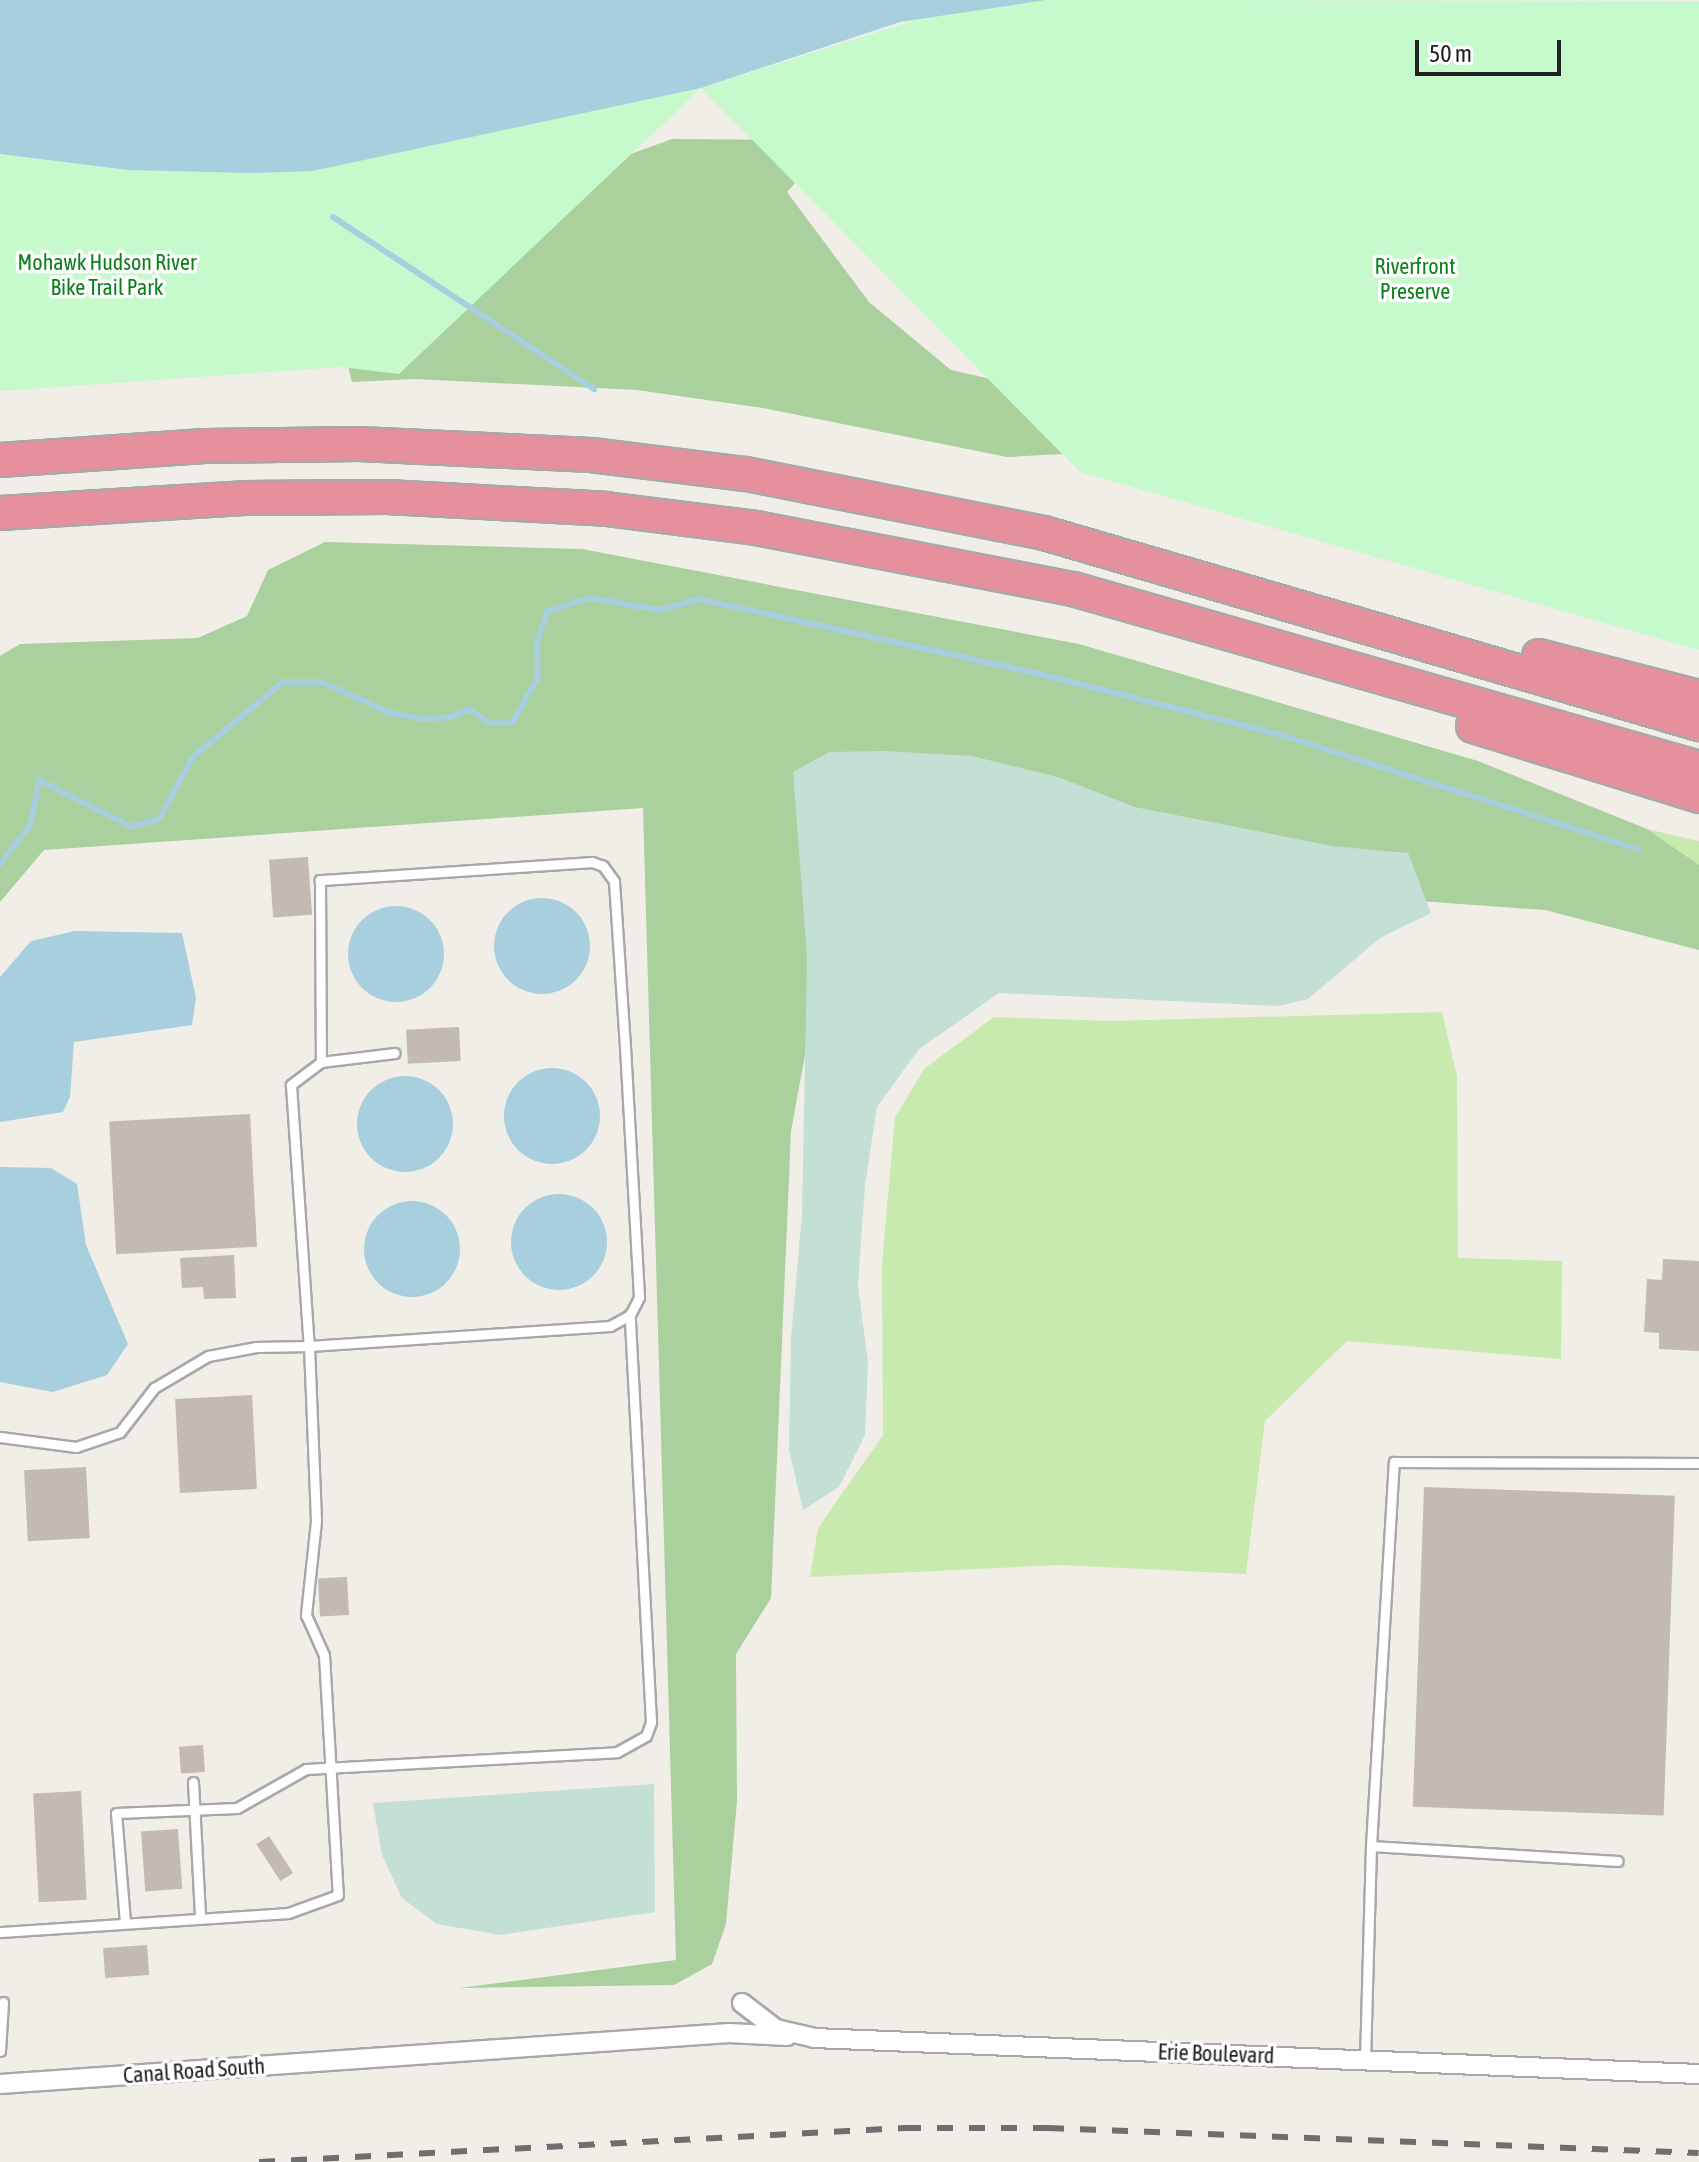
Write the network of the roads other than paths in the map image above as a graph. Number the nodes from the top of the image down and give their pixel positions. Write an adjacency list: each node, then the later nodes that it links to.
1 (0, 460): 4 (highway)
2 (0, 513): 3 (highway)
3 (969, 569): 7 (highway); 8 (highway)
4 (1262, 595): 5 (highway); 6 (highway)
5 (1699, 697)
6 (1699, 724)
7 (1699, 768)
8 (1699, 796)
9 (394, 1053): 10 (lane)
10 (321, 1062): 11 (lane); 12 (lane)
11 (630, 1315): 12 (lane); 15 (lane)
12 (309, 1346): 13 (lane); 15 (lane)
13 (0, 1437)
14 (1699, 1463): 18 (lane)
15 (329, 1768): 17 (lane); 20 (lane)
16 (193, 1782): 17 (lane)
17 (195, 1808): 20 (lane); 21 (lane)
18 (1371, 1846): 19 (lane); 27 (lane)
19 (1618, 1861)
20 (200, 1916): 21 (lane)
21 (125, 1922): 22 (lane)
22 (0, 1932)
23 (3, 2002): 26 (lane)
24 (742, 2003): 25 (street, Erie Boulevard)
25 (814, 2038): 27 (street, Erie Boulevard); 29 (street, Canal Road South)
26 (0, 2051)
27 (1365, 2060): 28 (street, Erie Boulevard)
28 (1699, 2074)
29 (0, 2084)

